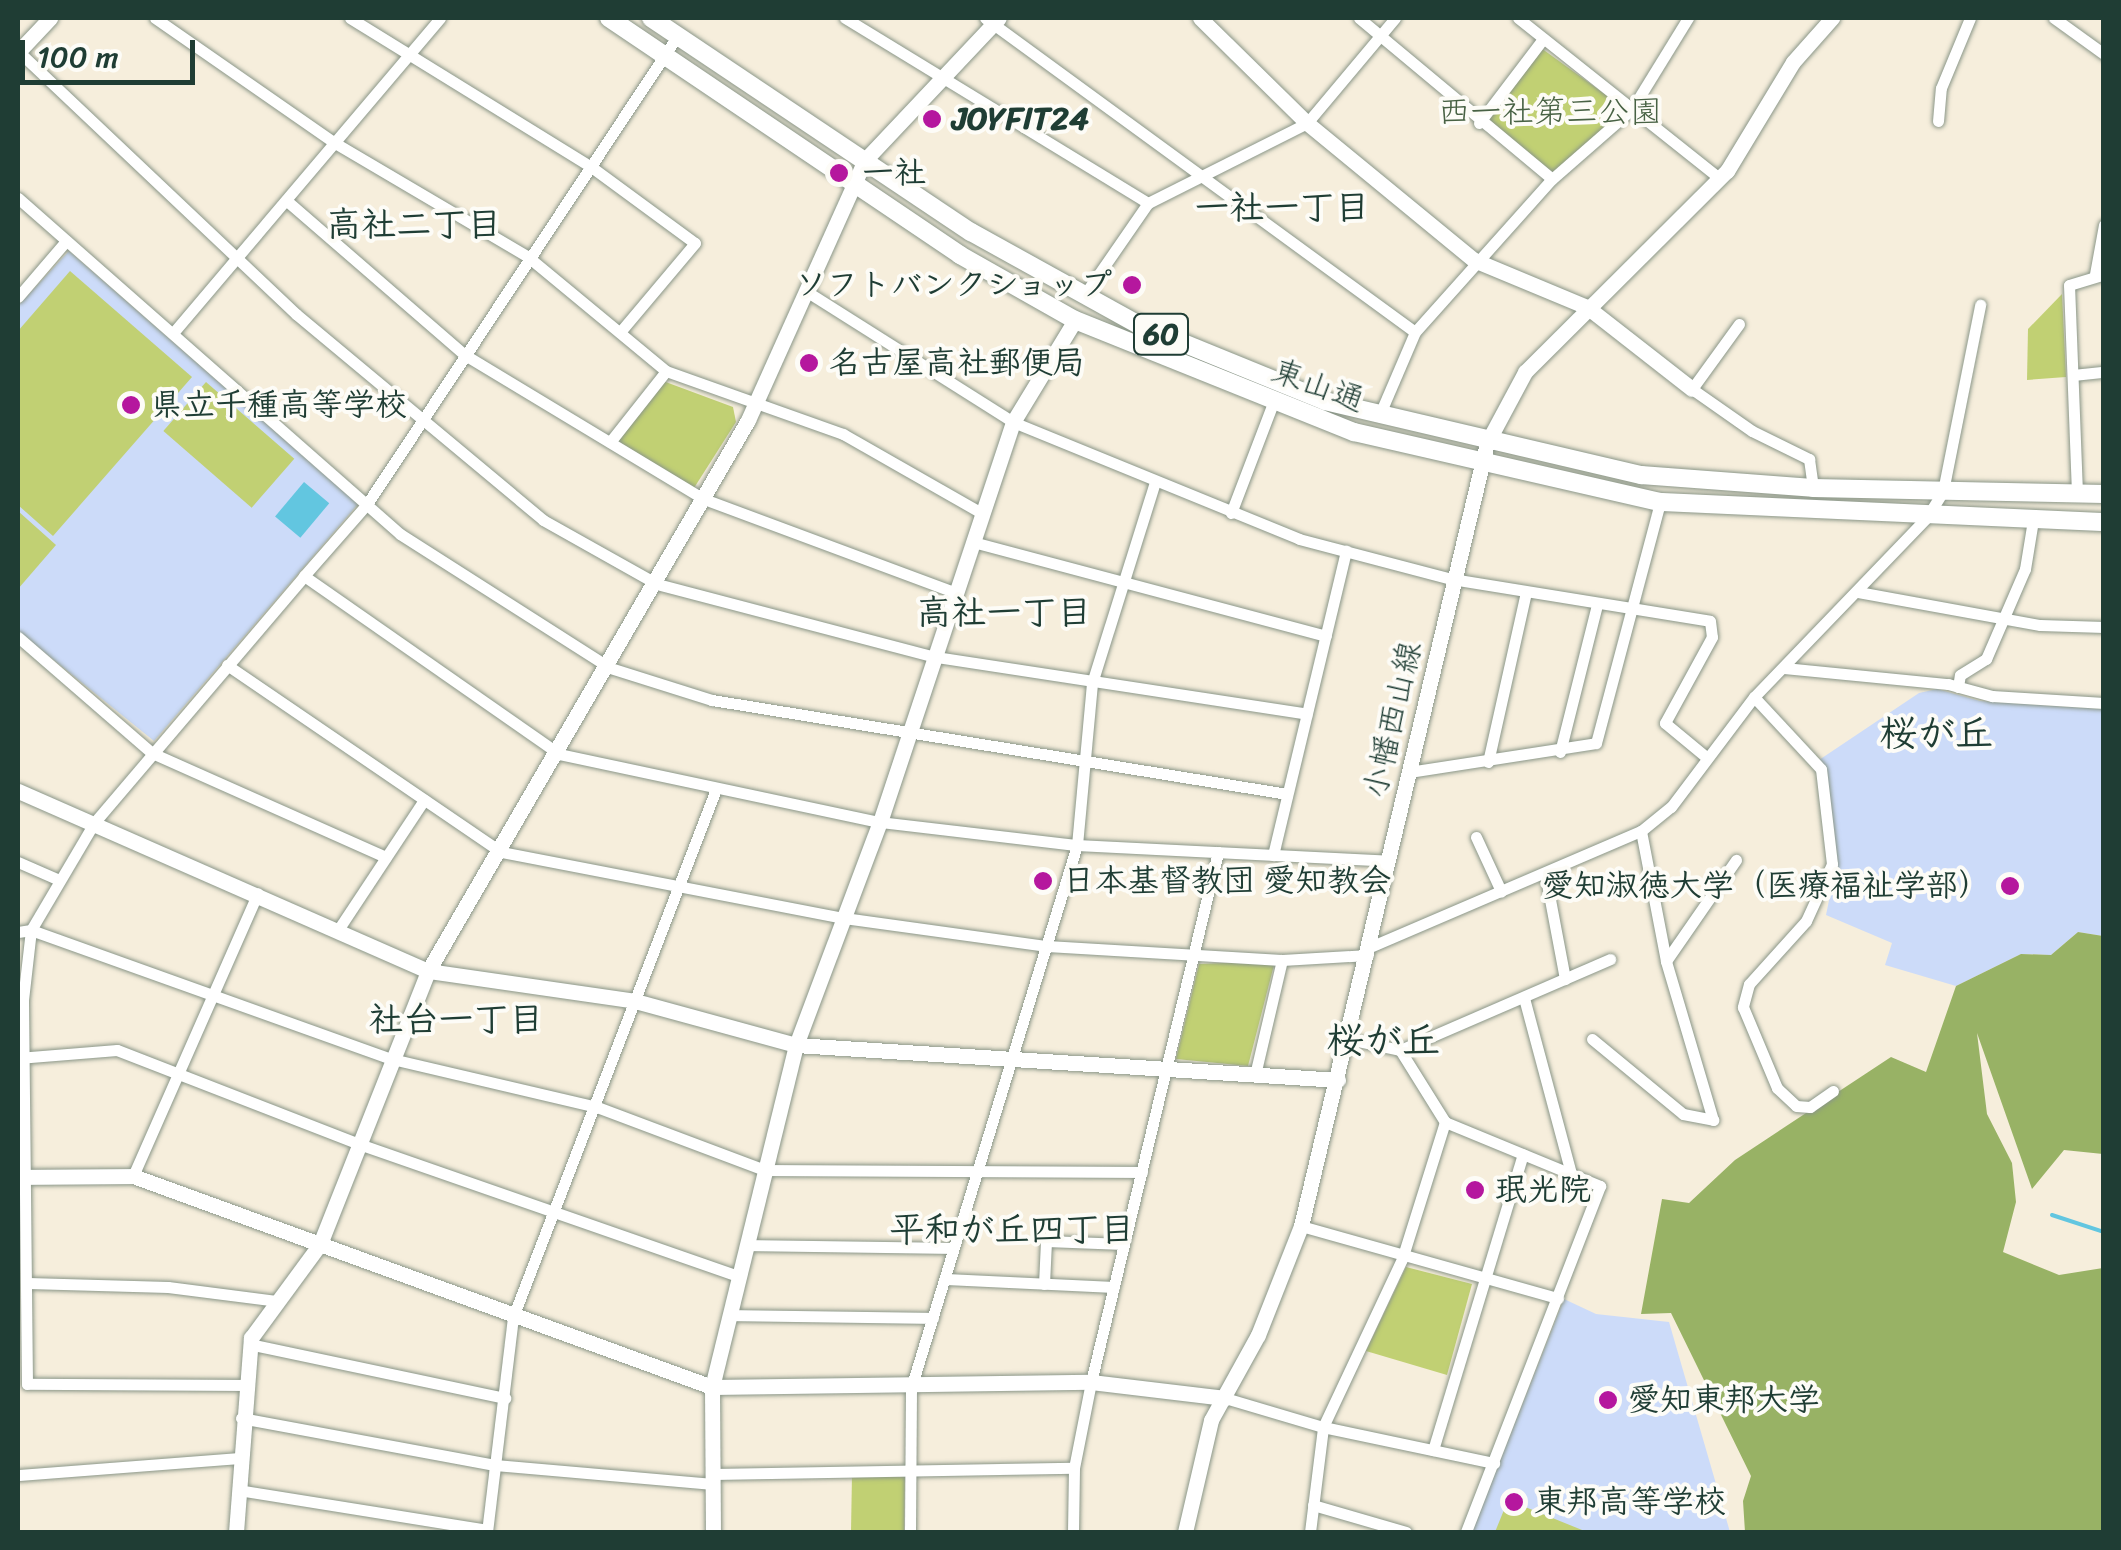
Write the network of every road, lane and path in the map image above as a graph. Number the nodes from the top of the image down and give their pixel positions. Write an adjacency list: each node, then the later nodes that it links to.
1 (50, 18): 20 (street)
2 (155, 18): 29 (street)
3 (350, 18): 23 (street)
4 (440, 18): 23 (street)
5 (609, 18): 22 (main road, 東山通 / 60)
6 (651, 18): 17 (main road, 東山通 / 60)
7 (845, 18): 24 (street)
8 (1200, 18): 27 (street)
9 (1359, 18): 18 (street)
10 (1395, 18): 18 (street)
11 (1518, 18): 19 (street)
12 (1688, 18): 25 (street)
13 (1832, 18): 33 (street, 小幡西山線)
14 (1970, 18): 26 (street)
15 (2054, 18): 21 (street)
16 (992, 19): 24 (street); 32 (street)
17 (678, 35): 22 (street); 30 (main road, 東山通 / 60)
18 (1379, 38): 27 (street); 28 (street)
19 (1543, 39): 25 (street); 28 (street)
20 (18, 52): 42 (street)
21 (2104, 54)
22 (665, 56): 31 (street); 35 (main road, 東山通 / 60)
23 (407, 57): 29 (street); 31 (street)
24 (943, 77): 30 (street); 38 (street)
25 (1632, 109): 33 (street); 34 (street)
26 (1938, 122)
27 (1306, 123): 32 (street); 43 (street)
28 (1479, 124): 34 (street)
29 (336, 143): 37 (street); 41 (street)
30 (864, 160): 35 (street); 46 (main road, 東山通 / 60)
31 (590, 166): 41 (street); 53 (street)
32 (1206, 175): 38 (street); 54 (street)
33 (1720, 178): 49 (street, 小幡西山線)
34 (1552, 179): 43 (street)
35 (858, 182): 45 (street); 50 (main road, 東山通 / 60)
36 (18, 198): 40 (street)
37 (287, 201): 42 (street); 55 (street)
38 (1148, 203): 46 (street)
39 (2104, 225): 44 (street)
40 (66, 241): 47 (street); 52 (street)
41 (527, 256): 53 (street); 55 (street)
42 (238, 259): 52 (street); 63 (street)
43 (1474, 260): 49 (street); 54 (street)
44 (2099, 274): 58 (street)
45 (806, 291): 61 (street); 64 (street)
46 (1085, 294): 62 (main road, 東山通 / 60)
47 (18, 297)
48 (1980, 305): 70 (street)
49 (1586, 307): 59 (street); 66 (street, 小幡西山線)
50 (1075, 320): 60 (main road, 東山通 / 60); 64 (street)
51 (1739, 324): 59 (street)
52 (173, 332): 75 (street)
53 (620, 332): 56 (street)
54 (1415, 332): 62 (street)
55 (465, 355): 63 (street); 65 (street)
56 (666, 371): 61 (street); 65 (street)
57 (2104, 372): 58 (street)
58 (2072, 375): 71 (street)
59 (1692, 389): 69 (street)
60 (1273, 402): 67 (main road, 東山通 / 60); 77 (street)
61 (756, 403): 73 (street); 76 (street)
62 (1380, 416): 66 (main road, 東山通 / 60)
63 (426, 419): 75 (street); 85 (street)
64 (1013, 422): 68 (street); 76 (street)
65 (610, 442): 73 (street)
66 (1487, 443): 67 (street, 小幡西山線); 69 (main road, 東山通 / 60)
67 (1479, 465): 74 (main road, 東山通 / 60); 84 (street, 小幡西山線)
68 (1154, 485): 77 (street); 86 (street)
69 (1813, 488): 70 (main road, 東山通 / 60)
70 (1943, 492): 71 (main road, 東山通 / 60); 78 (street)
71 (2076, 493): 72 (main road, 東山通 / 60)
72 (2104, 494)
73 (704, 499): 85 (street); 89 (street)
74 (1660, 502): 78 (main road, 東山通 / 60); 91 (street)
75 (367, 504): 83 (street); 98 (street)
76 (982, 514): 81 (street)
77 (1231, 514): 82 (street)
78 (1927, 518): 79 (main road, 東山通 / 60); 88 (street)
79 (2033, 520): 80 (main road, 東山通 / 60); 92 (street)
80 (2104, 522)
81 (974, 542): 86 (street); 89 (street)
82 (1346, 552): 84 (street); 94 (street)
83 (304, 576): 97 (street); 108 (street)
84 (1452, 580): 87 (street); 112 (street, 小幡西山線)
85 (657, 584): 96 (street); 98 (street)
86 (1123, 585): 94 (street); 100 (street)
87 (1526, 592): 90 (street); 111 (street)
88 (1858, 592): 92 (street); 99 (street)
89 (956, 594): 96 (street)
90 (1597, 605): 91 (street); 106 (street)
91 (1636, 612): 106 (street); 109 (street)
92 (2003, 618): 93 (street); 101 (street)
93 (2104, 627)
94 (1326, 636): 104 (street)
95 (18, 637): 107 (street)
96 (936, 657): 100 (street); 105 (street)
97 (227, 665): 107 (street); 116 (street)
98 (610, 668): 105 (street); 108 (street)
99 (1784, 668): 101 (street); 102 (street)
100 (1092, 683): 104 (street); 110 (street)
101 (1958, 686): 103 (street)
102 (1754, 697): 109 (street); 160 (street)
103 (2104, 703)
104 (1307, 714): 115 (street)
105 (908, 734): 110 (street); 117 (street)
106 (1560, 752): 111 (street)
107 (152, 753): 118 (street); 125 (street)
108 (559, 754): 113 (street); 122 (street)
109 (1706, 757): 119 (street)
110 (1082, 759): 115 (street); 121 (street)
111 (1488, 762): 112 (street)
112 (1409, 772): 127 (street, 小幡西山線)
113 (716, 789): 117 (street); 131 (street)
114 (18, 791): 118 (street)
115 (1288, 794): 124 (street)
116 (424, 800): 122 (street); 125 (street)
117 (880, 822): 121 (street); 134 (street)
118 (94, 823): 130 (street); 133 (street)
119 (1641, 831): 129 (street); 143 (street)
120 (1476, 837): 132 (street)
121 (1077, 845): 123 (street); 138 (street)
122 (501, 852): 131 (street); 144 (street)
123 (1218, 852): 124 (street); 140 (street)
124 (1272, 855): 127 (street)
125 (386, 856): 136 (street)
126 (1736, 860): 143 (street)
127 (1389, 861): 139 (street, 小幡西山線)
128 (18, 862): 130 (street)
129 (1545, 873): 132 (street); 145 (street)
130 (59, 880): 135 (street)
131 (679, 886): 134 (street); 148 (street)
132 (1501, 891): 139 (street)
133 (258, 893): 136 (street); 146 (street)
134 (844, 918): 138 (street); 151 (street)
135 (31, 930): 137 (street); 146 (street); 153 (street)
136 (338, 930): 144 (street)
137 (18, 932)
138 (1047, 946): 140 (street); 154 (street)
139 (1369, 951): 142 (street); 149 (street, 小幡西山線)
140 (1194, 955): 142 (street); 156 (street)
141 (1610, 959): 145 (street)
142 (1282, 960): 158 (street)
143 (1666, 961): 150 (street)
144 (428, 971): 148 (street); 155 (street)
145 (1565, 979): 147 (street)
146 (214, 992): 155 (street); 157 (street)
147 (1524, 998): 152 (street); 167 (street)
148 (636, 1001): 151 (street); 161 (street)
149 (1348, 1039): 152 (street); 159 (street, 小幡西山線)
150 (1592, 1039)
151 (796, 1045): 154 (street); 165 (street)
152 (1400, 1050): 162 (street)
153 (21, 1058): 157 (street); 168 (street)
154 (1009, 1058): 156 (street); 170 (street)
155 (392, 1059): 161 (street); 163 (street)
156 (1166, 1069): 158 (street); 166 (street)
157 (177, 1072): 163 (street); 169 (street)
158 (1255, 1075): 159 (street)
159 (1338, 1080): 172 (street, 小幡西山線)
160 (1833, 1091)
161 (597, 1107): 165 (street); 171 (street)
162 (1444, 1122): 164 (street); 177 (street)
163 (359, 1144): 171 (street); 173 (street)
164 (1523, 1154): 167 (street); 180 (street)
165 (765, 1170): 170 (street); 175 (street)
166 (1142, 1172): 170 (street); 174 (street)
167 (1571, 1174): 184 (street)
168 (23, 1176): 169 (street); 181 (street)
169 (133, 1176): 173 (street)
170 (978, 1176): 176 (street)
171 (555, 1209): 178 (street); 187 (street)
172 (1301, 1226): 177 (street); 196 (street, 小幡西山線)
173 (320, 1244): 185 (street); 187 (street)
174 (1124, 1244): 182 (street); 183 (street)
175 (747, 1245): 176 (street); 178 (street)
176 (951, 1248): 179 (street)
177 (1402, 1259): 180 (street); 198 (street)
178 (739, 1276): 186 (street)
179 (946, 1279): 182 (street); 188 (street)
180 (1480, 1279): 184 (street); 199 (street)
181 (28, 1283): 185 (street); 191 (street)
182 (1044, 1284): 183 (street)
183 (1114, 1287): 190 (street)
184 (1558, 1298): 201 (street)
185 (278, 1301): 189 (street)
186 (729, 1315): 188 (street); 193 (street)
187 (513, 1317): 193 (street); 195 (street)
188 (933, 1318): 194 (street)
189 (249, 1344): 192 (street); 195 (street)
190 (1092, 1382): 194 (street); 196 (street); 203 (street)
191 (22, 1384): 192 (street)
192 (243, 1385): 197 (street)
193 (712, 1387): 194 (street); 206 (street)
194 (911, 1388): 204 (street)
195 (505, 1398): 202 (street)
196 (1225, 1398): 198 (street); 214 (street, 小幡西山線)
197 (241, 1418): 200 (street); 202 (street)
198 (1323, 1428): 199 (street); 208 (street)
199 (1433, 1450): 201 (street)
200 (240, 1458): 205 (street); 207 (street)
201 (1494, 1463): 217 (street)
202 (495, 1465): 206 (street); 209 (street)
203 (1074, 1468): 204 (street); 213 (street)
204 (911, 1470): 206 (street); 212 (street)
205 (18, 1475)
206 (713, 1479): 211 (street)
207 (238, 1490): 209 (street); 210 (street)
208 (1314, 1505): 215 (street); 216 (street)
209 (487, 1531)
210 (236, 1532)
211 (713, 1532)
212 (910, 1532)
213 (1072, 1532)
214 (1185, 1532)
215 (1310, 1532)
216 (1406, 1532)
217 (1466, 1532)

